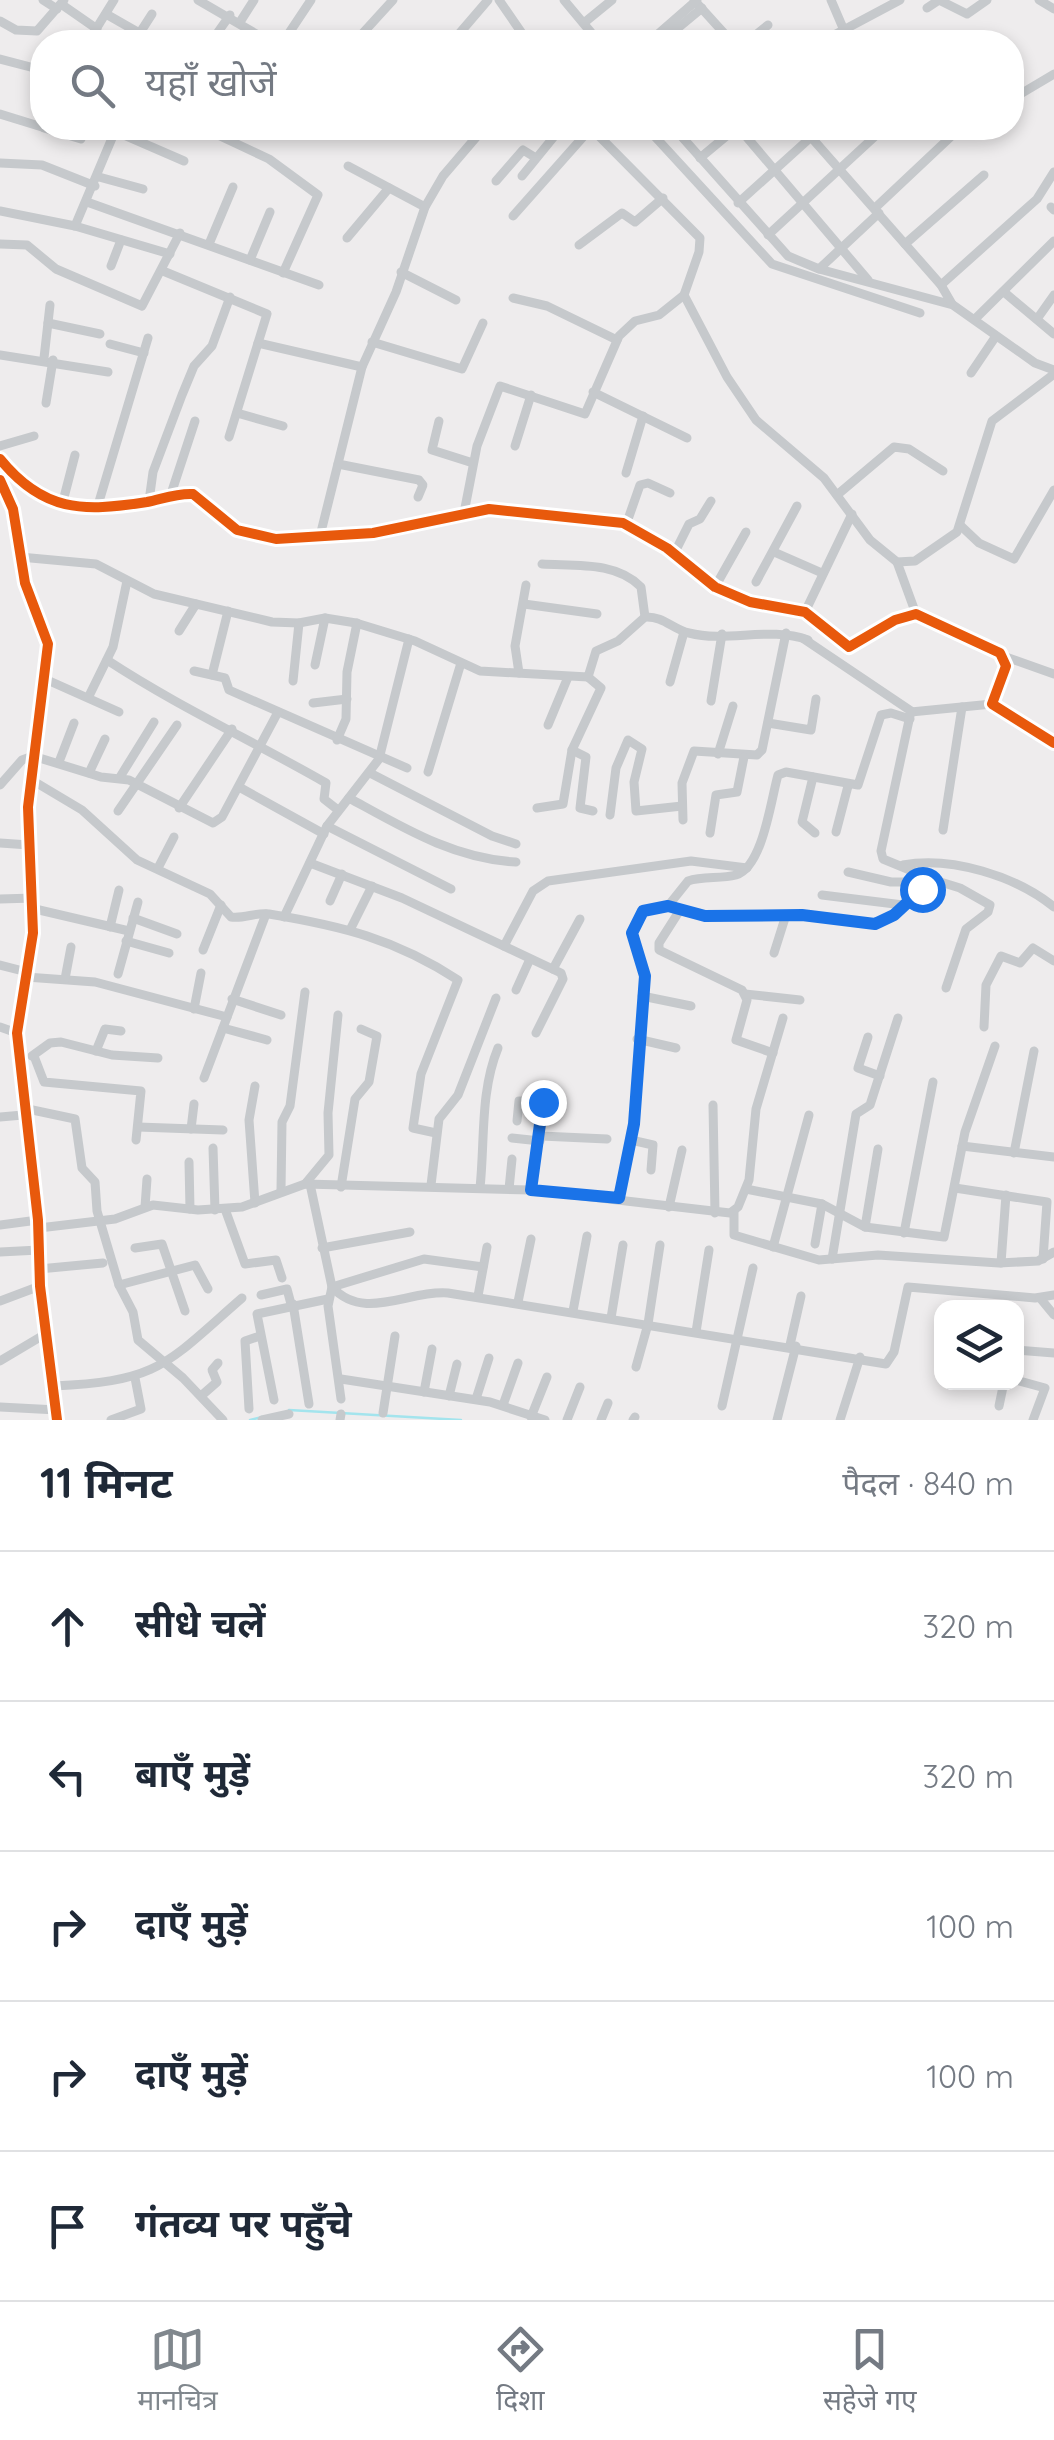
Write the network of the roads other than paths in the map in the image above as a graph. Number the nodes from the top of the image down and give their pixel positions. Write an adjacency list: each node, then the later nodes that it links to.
1 (43, 0): 16 (street)
2 (114, 0): 19 (street)
3 (200, 0): 21 (street)
4 (254, 0): 23 (street)
5 (311, 0): 34 (street)
6 (393, 0): 35 (street)
7 (488, 0): 36 (street)
8 (499, 0): 37 (street)
9 (564, 0): 24 (street)
10 (612, 0): 24 (street)
11 (831, 0): 26 (street)
12 (900, 0): 26 (street)
13 (987, 0): 17 (street)
14 (1039, 0): 18 (street)
15 (697, 2): 39 (street); 40 (street); 41 (street)
16 (61, 4): 27 (street); 29 (street)
17 (927, 8)
18 (1054, 9)
19 (106, 14): 27 (street); 30 (street)
20 (152, 14): 31 (street)
21 (230, 15): 23 (street); 32 (street)
22 (0, 20): 28 (street)
23 (240, 22): 33 (street)
24 (585, 22): 38 (street)
25 (768, 24): 42 (street)
26 (843, 28): 43 (street)
27 (97, 29)
28 (30, 30)
29 (37, 30)
30 (126, 30)
31 (141, 30)
32 (220, 30)
33 (251, 30)
34 (291, 30)
35 (366, 30)
36 (462, 30)
37 (520, 30)
38 (591, 30)
39 (663, 30)
40 (672, 30)
41 (722, 30)
42 (761, 30)
43 (840, 30)
44 (0, 59): 45 (street)
45 (30, 67)
46 (1054, 74): 47 (street)
47 (1024, 92)
48 (0, 114): 49 (street)
49 (30, 123)
50 (109, 140): 76 (street)
51 (137, 140): 67 (street)
52 (229, 140): 106 (street)
53 (474, 140): 84 (street)
54 (551, 140): 65 (street)
55 (580, 140): 88 (street)
56 (603, 140): 80 (street)
57 (673, 140): 81 (street)
58 (676, 140): 66 (street)
59 (723, 140): 66 (street)
60 (748, 140): 70 (street)
61 (799, 140): 70 (street)
62 (814, 140): 71 (street)
63 (871, 140): 71 (street)
64 (948, 140): 85 (street)
65 (536, 158): 73 (street); 75 (street)
66 (700, 158): 81 (street)
67 (184, 161)
68 (0, 163): 76 (street)
69 (348, 166): 78 (street)
70 (774, 170): 81 (street); 83 (street)
71 (839, 170): 83 (street); 85 (street)
72 (1054, 172): 109 (street)
73 (522, 176)
74 (984, 176): 98 (street)
75 (496, 181)
76 (97, 182): 79 (street); 82 (street)
77 (233, 187): 96 (street)
78 (389, 188): 84 (street); 92 (street)
79 (143, 189)
80 (663, 198): 97 (street); 111 (street)
81 (728, 201): 91 (street); 118 (street)
82 (87, 202): 89 (street); 90 (street)
83 (804, 204): 91 (street); 99 (street)
84 (425, 206): 105 (street)
85 (877, 210): 98 (street); 99 (street)
86 (0, 211): 89 (street)
87 (270, 212): 101 (street)
88 (514, 216)
89 (76, 226): 93 (street)
90 (180, 233): 96 (street); 100 (street)
91 (768, 235): 103 (street)
92 (347, 238)
93 (122, 240): 100 (street); 102 (street)
94 (1054, 241): 110 (street)
95 (0, 244): 104 (street)
96 (209, 244): 101 (street)
97 (578, 244)
98 (905, 244): 109 (street)
99 (839, 246): 103 (street); 107 (street)
100 (170, 254): 104 (street)
101 (250, 260): 106 (street)
102 (111, 266)
103 (820, 269): 107 (street)
104 (163, 271): 113 (street)
105 (401, 272): 115 (street); 128 (street)
106 (283, 273): 108 (street)
107 (870, 282): 117 (street)
108 (319, 285)
109 (941, 285): 117 (street)
110 (1004, 292): 119 (street); 120 (street)
111 (684, 295): 127 (street); 160 (street)
112 (1054, 295): 120 (street)
113 (230, 297): 129 (street); 164 (street)
114 (513, 298): 127 (street)
115 (456, 300)
116 (50, 304): 121 (street)
117 (953, 305): 119 (street)
118 (920, 313)
119 (975, 318): 125 (street)
120 (1037, 319): 124 (street)
121 (48, 323): 123 (street); 133 (street)
122 (482, 323): 128 (street)
123 (100, 334)
124 (1054, 334)
125 (996, 336): 136 (street); 137 (street)
126 (148, 338): 131 (street)
127 (617, 340): 138 (street)
128 (372, 342): 134 (street)
129 (258, 343): 134 (street); 141 (street)
130 (110, 344): 131 (street)
131 (144, 353): 167 (street)
132 (0, 355): 133 (street)
133 (48, 359): 135 (street); 140 (street)
134 (362, 367): 154 (street)
135 (108, 372)
136 (972, 373)
137 (1051, 374): 172 (street)
138 (593, 392): 139 (street); 142 (street)
139 (531, 395): 150 (street); 153 (street)
140 (46, 402)
141 (237, 413): 145 (street); 147 (street)
142 (643, 416): 148 (street); 156 (street)
143 (195, 421): 161 (street)
144 (439, 421): 153 (street)
145 (283, 426)
146 (34, 436): 149 (street)
147 (230, 437)
148 (687, 438)
149 (0, 446)
150 (516, 446)
151 (74, 455): 166 (street)
152 (0, 459): 166 (street)
153 (473, 463): 169 (street)
154 (338, 464): 162 (street); 174 (street)
155 (943, 471): 160 (street)
156 (626, 473)
157 (0, 480): 163 (street)
158 (1054, 490): 172 (street)
159 (670, 492): 171 (street)
160 (837, 495): 170 (street)
161 (170, 497): 164 (street); 174 (street)
162 (418, 497)
163 (5, 499): 177 (street)
164 (149, 501): 167 (street)
165 (710, 501): 176 (street)
166 (62, 505): 167 (street)
167 (98, 506)
168 (797, 506): 175 (street)
169 (464, 513): 171 (street); 174 (street)
170 (852, 514): 178 (street); 180 (street)
171 (626, 525): 176 (street)
172 (961, 526): 178 (street)
173 (746, 532): 184 (street)
174 (320, 536)
175 (774, 552): 180 (street); 182 (street)
176 (674, 554): 184 (street)
177 (20, 557): 181 (street); 212 (street)
178 (896, 562): 190 (street)
179 (542, 564): 192 (street)
180 (822, 573): 188 (street)
181 (127, 581): 185 (street); 203 (street)
182 (756, 582)
183 (526, 585): 186 (street)
184 (715, 587): 188 (street)
185 (196, 604): 187 (street); 195 (street)
186 (524, 604): 189 (street); 207 (street)
187 (228, 611): 194 (street); 209 (street)
188 (805, 612): 201 (street)
189 (597, 614)
190 (916, 614): 201 (street); 202 (street)
191 (325, 618): 193 (street); 194 (street); 205 (street)
192 (645, 618): 196 (street); 211 (street)
193 (357, 623): 199 (street); 216 (street)
194 (299, 624): 213 (street)
195 (180, 631)
196 (684, 632): 198 (street); 214 (street)
197 (786, 633): 198 (street); 200 (street); 228 (street)
198 (722, 634): 218 (street)
199 (410, 639): 204 (street); 240 (street)
200 (804, 639): 201 (street); 225 (street)
201 (849, 647)
202 (1002, 656): 208 (street); 220 (street)
203 (107, 660): 215 (street); 231 (street)
204 (460, 662): 207 (street); 243 (street)
205 (315, 666)
206 (194, 671): 209 (street)
207 (519, 673): 210 (street)
208 (1054, 674)
209 (212, 675): 224 (street)
210 (568, 676): 211 (street); 230 (street)
211 (588, 677): 236 (street)
212 (45, 679): 215 (street); 238 (street)
213 (293, 681)
214 (670, 682)
215 (89, 696): 223 (street)
216 (346, 700): 219 (street); 233 (street)
217 (816, 700): 228 (street)
218 (710, 701)
219 (313, 703)
220 (992, 704): 222 (street); 234 (street)
221 (733, 706): 237 (street)
222 (962, 708): 225 (street); 263 (street)
223 (118, 712)
224 (278, 712): 233 (street); 235 (street)
225 (911, 715): 251 (street); 273 (street)
226 (154, 722): 246 (street)
227 (74, 723): 241 (street)
228 (768, 723): 239 (street)
229 (176, 725): 249 (street)
230 (548, 725)
231 (232, 729): 235 (street); 255 (street)
232 (105, 739): 244 (street)
233 (337, 740): 240 (street)
234 (1054, 743)
235 (261, 746): 252 (street); 257 (street)
236 (572, 750): 256 (street); 259 (street)
237 (718, 754): 239 (street); 254 (street)
238 (33, 756): 241 (street); 248 (street); 250 (street)
239 (744, 757): 264 (street)
240 (379, 759): 242 (street); 245 (street)
241 (59, 762): 244 (street)
242 (407, 768)
243 (428, 772)
244 (89, 773): 246 (street)
245 (370, 773): 253 (street); 269 (street)
246 (120, 777): 249 (street)
247 (813, 777): 251 (street); 265 (street); 275 (street)
248 (30, 780): 270 (street); 274 (street)
249 (136, 784): 255 (street); 258 (street)
250 (0, 785)
251 (848, 786): 266 (street)
252 (238, 788): 255 (street); 262 (street)
253 (349, 798): 257 (street); 271 (street)
254 (682, 806): 260 (street); 261 (street)
255 (179, 808)
256 (537, 808)
257 (338, 810): 262 (street)
258 (118, 811)
259 (592, 811)
260 (610, 815)
261 (683, 820)
262 (325, 830): 272 (street); 280 (street)
263 (944, 830)
264 (710, 832)
265 (815, 832)
266 (836, 832)
267 (174, 837): 274 (street)
268 (0, 843): 270 (street)
269 (516, 844)
270 (29, 845): 284 (street)
271 (516, 862)
272 (310, 863): 277 (street); 295 (street)
273 (900, 866): 278 (street); 290 (street)
274 (158, 868): 287 (street)
275 (747, 868): 288 (street); 302 (street)
276 (848, 872): 278 (street)
277 (342, 874): 279 (street); 285 (street)
278 (922, 879): 289 (street); 315 (street)
279 (372, 886): 299 (street); 302 (street)
280 (451, 889)
281 (119, 890): 298 (street)
282 (822, 895): 289 (street)
283 (0, 898): 284 (street)
284 (34, 898): 291 (street)
285 (330, 901)
286 (138, 902): 296 (street)
287 (220, 906): 293 (street); 304 (street)
288 (668, 906): 292 (street); 319 (street)
289 (904, 906): 294 (street)
290 (1054, 907)
291 (35, 910): 298 (street); 312 (street)
292 (680, 910): 294 (street); 318 (street)
293 (266, 914): 295 (street); 321 (street)
294 (786, 915): 306 (street)
295 (284, 917): 299 (street)
296 (133, 918): 300 (street); 301 (street)
297 (580, 919): 310 (street)
298 (110, 926): 301 (street)
299 (352, 928): 361 (street)
300 (176, 934)
301 (127, 936): 305 (street); 313 (street)
302 (504, 946): 307 (street)
303 (72, 948): 314 (street)
304 (203, 950)
305 (170, 953)
306 (774, 953)
307 (530, 958): 310 (street); 316 (street)
308 (1054, 961): 331 (street)
309 (0, 965): 312 (street)
310 (553, 969): 335 (street)
311 (202, 973): 324 (street)
312 (27, 974): 314 (street); 334 (street)
313 (118, 974)
314 (66, 979): 324 (street)
315 (946, 988)
316 (516, 990)
317 (306, 992): 384 (street)
318 (745, 994): 322 (street); 344 (street)
319 (642, 996): 323 (street); 337 (street)
320 (496, 998): 361 (street)
321 (232, 999): 326 (street); 329 (street)
322 (800, 1000)
323 (692, 1006)
324 (194, 1010): 329 (street)
325 (338, 1014): 377 (street)
326 (281, 1015)
327 (783, 1018): 344 (street)
328 (898, 1018): 348 (street)
329 (225, 1022): 338 (street); 349 (street)
330 (0, 1027): 334 (street)
331 (984, 1027)
332 (361, 1029): 379 (street)
333 (121, 1032): 342 (street)
334 (17, 1033): 345 (street)
335 (536, 1034)
336 (868, 1037): 348 (street)
337 (637, 1038): 341 (street); 366 (street)
338 (267, 1040)
339 (995, 1046): 367 (street)
340 (498, 1048): 380 (street)
341 (676, 1048)
342 (96, 1051): 346 (street); 347 (street)
343 (1034, 1051): 371 (street)
344 (772, 1052): 383 (street)
345 (19, 1056): 346 (street); 354 (street)
346 (34, 1056): 358 (street)
347 (158, 1058)
348 (880, 1076): 397 (street)
349 (204, 1078)
350 (934, 1082): 403 (street)
351 (255, 1086): 389 (street)
352 (194, 1104): 359 (street)
353 (714, 1105): 396 (street)
354 (23, 1112): 356 (street); 399 (street); 400 (street)
355 (809, 1116): 387 (street)
356 (0, 1117)
357 (516, 1121): 363 (street)
358 (138, 1127): 359 (street); 365 (street)
359 (191, 1128): 360 (street)
360 (223, 1130)
361 (435, 1137): 378 (street)
362 (512, 1138): 363 (street)
363 (541, 1139): 364 (street); 385 (street)
364 (607, 1139)
365 (136, 1140)
366 (631, 1140): 375 (street); 388 (street)
367 (962, 1146): 371 (street); 381 (street)
368 (213, 1148): 394 (street)
369 (878, 1149): 401 (street)
370 (682, 1150): 392 (street)
371 (1014, 1153): 372 (street)
372 (1054, 1158)
373 (512, 1159): 382 (street)
374 (189, 1162): 393 (street)
375 (651, 1170)
376 (147, 1179): 391 (street)
377 (307, 1184): 379 (street); 384 (street); 412 (street)
378 (431, 1185): 379 (street); 380 (street)
379 (341, 1186)
380 (480, 1188): 382 (street)
381 (955, 1188): 386 (street); 403 (street)
382 (509, 1189): 385 (street)
383 (746, 1189): 387 (street); 395 (street)
384 (281, 1190): 389 (street)
385 (531, 1190): 388 (street)
386 (1006, 1195): 418 (street); 420 (street)
387 (787, 1196): 390 (street); 410 (street)
388 (619, 1198): 392 (street)
389 (255, 1203): 394 (street)
390 (822, 1204): 397 (street); 406 (street)
391 (145, 1207): 393 (street); 399 (street)
392 (669, 1207): 396 (street)
393 (190, 1209): 394 (street)
394 (220, 1209): 425 (street)
395 (734, 1211): 396 (street); 410 (street)
396 (715, 1213)
397 (840, 1215): 401 (street); 417 (street)
398 (1, 1222): 400 (street)
399 (100, 1222): 400 (street); 426 (street)
400 (38, 1224): 413 (street)
401 (865, 1227): 403 (street)
402 (410, 1232): 412 (street)
403 (904, 1233)
404 (587, 1236): 443 (street)
405 (531, 1239): 440 (street)
406 (815, 1244)
407 (623, 1245): 445 (street)
408 (660, 1245): 446 (street)
409 (487, 1247): 421 (street)
410 (773, 1247): 417 (street)
411 (135, 1248): 424 (street)
412 (322, 1248): 428 (street)
413 (39, 1250): 415 (street); 423 (street)
414 (709, 1250): 447 (street)
415 (0, 1252)
416 (1054, 1252): 418 (street)
417 (832, 1259): 420 (street)
418 (1044, 1259): 420 (street)
419 (103, 1263): 423 (street)
420 (1001, 1263)
421 (483, 1267): 428 (street); 432 (street)
422 (753, 1268): 451 (street)
423 (39, 1269): 427 (street)
424 (172, 1272): 426 (street); 429 (street); 442 (street)
425 (282, 1278)
426 (119, 1285): 460 (street)
427 (40, 1286): 439 (street); 448 (street)
428 (332, 1287): 432 (street); 437 (street)
429 (208, 1289)
430 (260, 1294): 441 (street)
431 (1054, 1295): 436 (street)
432 (478, 1296): 440 (street)
433 (801, 1296): 452 (street)
434 (1022, 1296): 436 (street); 438 (street); 457 (street)
435 (242, 1298): 460 (street)
436 (1040, 1298): 444 (street)
437 (328, 1299): 441 (street); 466 (street)
438 (1020, 1300)
439 (0, 1301)
440 (518, 1302): 443 (street)
441 (292, 1304): 449 (street); 479 (street)
442 (184, 1311)
443 (572, 1311): 445 (street)
444 (1054, 1315)
445 (611, 1318): 446 (street)
446 (648, 1324): 447 (street); 463 (street)
447 (696, 1332): 451 (street)
448 (47, 1333): 458 (street); 468 (street)
449 (260, 1336): 477 (street); 484 (street)
450 (395, 1336): 469 (street)
451 (740, 1338): 452 (street); 481 (street)
452 (793, 1346): 457 (street); 495 (street)
453 (432, 1350): 472 (street)
454 (1024, 1351): 455 (street)
455 (1054, 1353)
456 (489, 1358): 476 (street)
457 (860, 1358): 496 (street)
458 (0, 1360)
459 (218, 1362): 473 (street)
460 (166, 1364): 464 (street); 473 (street)
461 (456, 1364): 474 (street)
462 (518, 1364): 480 (street)
463 (636, 1366)
464 (135, 1378): 468 (street); 489 (street)
465 (547, 1378): 488 (street)
466 (341, 1380): 469 (street); 475 (street)
467 (1024, 1382): 497 (street)
468 (54, 1386): 487 (street)
469 (387, 1386): 472 (street); 486 (street)
470 (580, 1387): 493 (street)
471 (1003, 1390): 482 (street)
472 (424, 1392): 474 (street)
473 (201, 1396): 490 (street)
474 (450, 1396): 476 (street)
475 (341, 1399)
476 (476, 1399): 480 (street)
477 (274, 1400)
478 (608, 1402): 494 (street)
479 (309, 1404)
480 (503, 1404): 488 (street)
481 (722, 1406)
482 (1000, 1406)
483 (0, 1407): 487 (street)
484 (249, 1410)
485 (288, 1414): 491 (street)
486 (383, 1414)
487 (57, 1415)
488 (531, 1417): 492 (street)
489 (110, 1420)
490 (223, 1420)
491 (262, 1420)
492 (546, 1420)
493 (566, 1420)
494 (601, 1420)
495 (778, 1420)
496 (840, 1420)
497 (1033, 1420)

